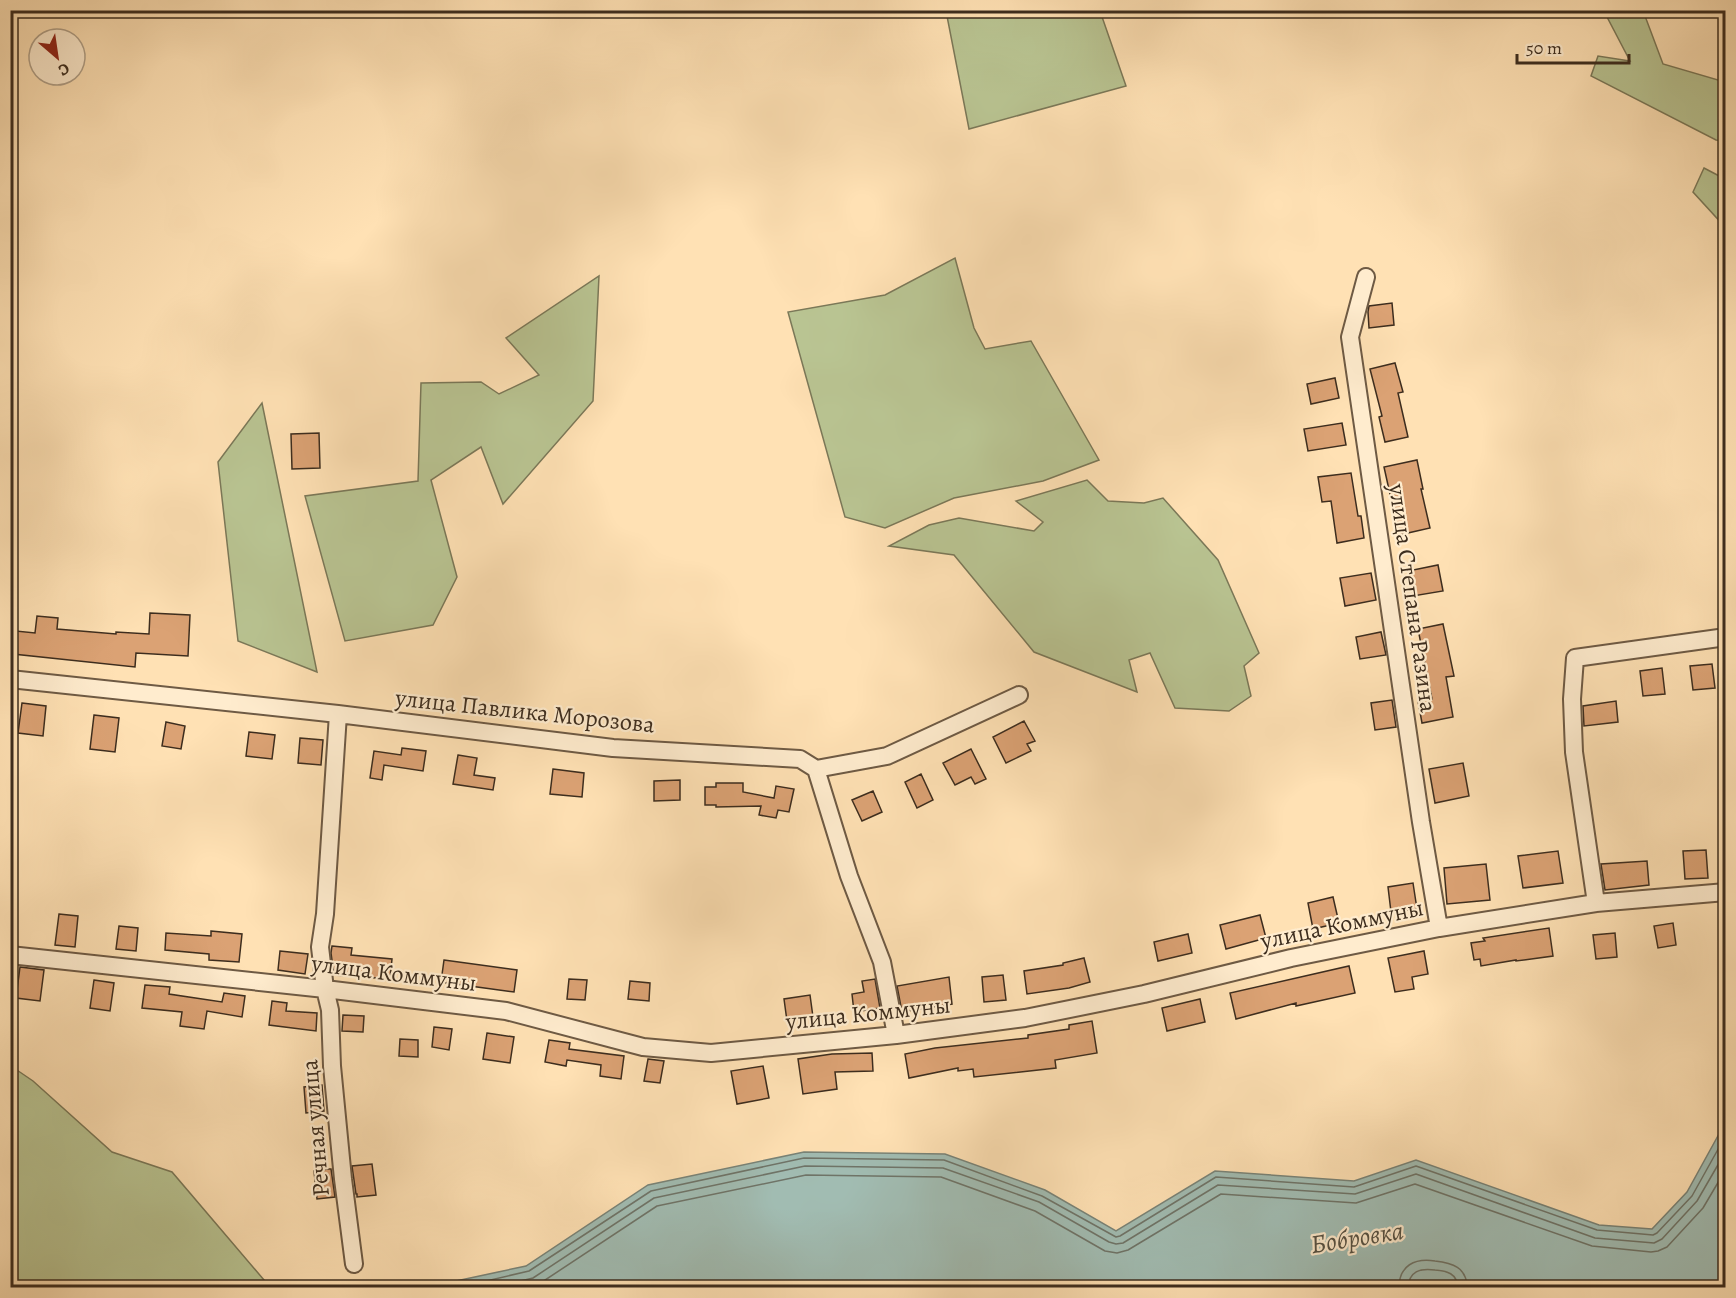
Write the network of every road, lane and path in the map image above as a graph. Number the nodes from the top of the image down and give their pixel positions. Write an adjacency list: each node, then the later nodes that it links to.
1 (1366, 277): 9 (street, улица Степана Разина)
2 (1725, 637): 8 (street)
3 (10, 679): 5 (street, улица Павлика Морозова)
4 (1018, 695): 6 (street)
5 (338, 714): 6 (street, улица Павлика Морозова); 11 (street, Речная улица)
6 (816, 769): 12 (street)
7 (1725, 892): 8 (street, улица Коммуны)
8 (1596, 903): 9 (street, улица Коммуны)
9 (1439, 928): 12 (street, улица Коммуны)
10 (10, 955): 11 (street, улица Коммуны)
11 (324, 988): 12 (street, улица Коммуны); 13 (street, Речная улица)
12 (896, 1035)
13 (354, 1264)

